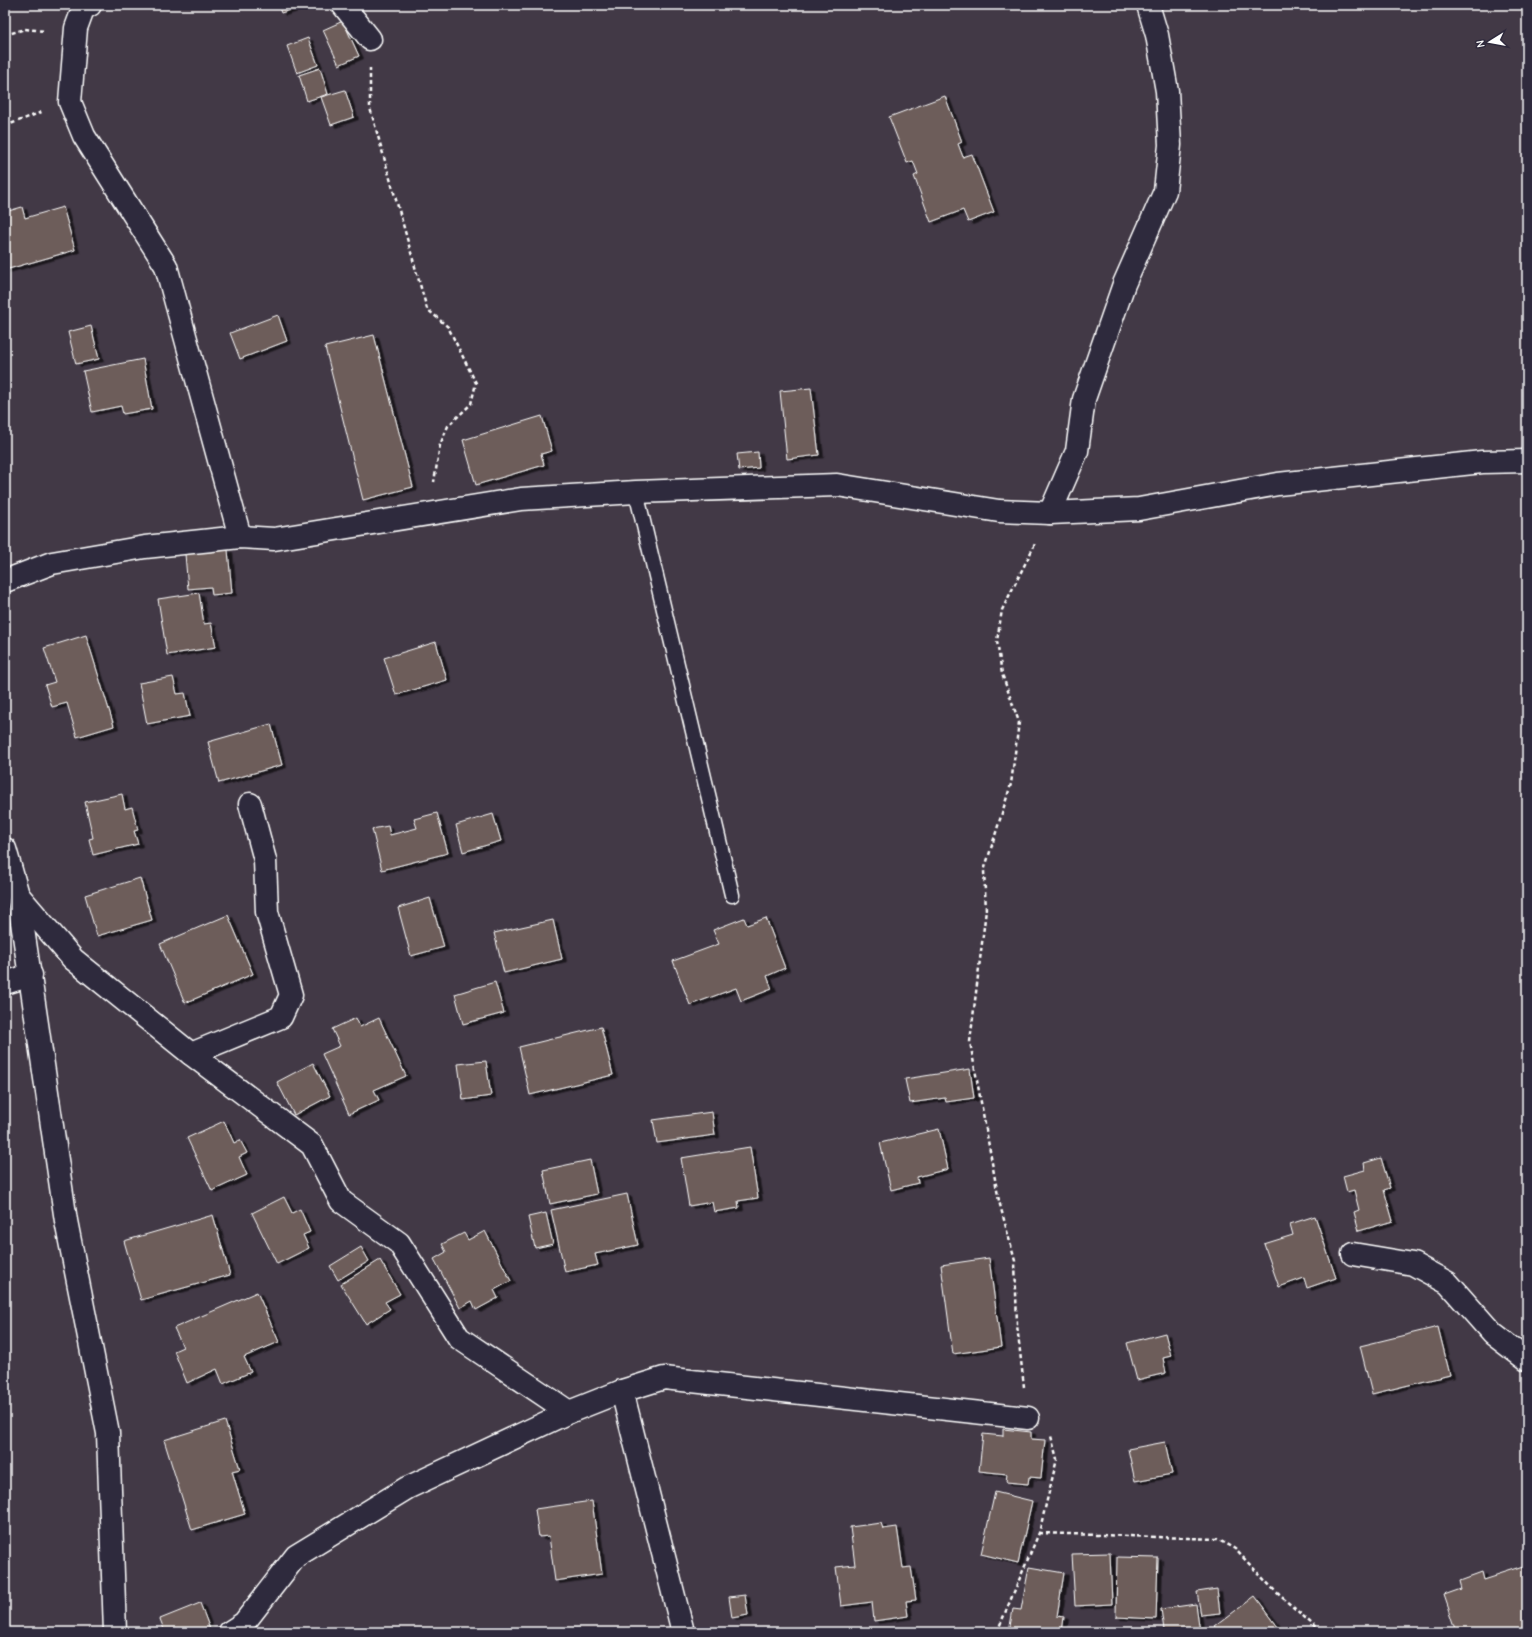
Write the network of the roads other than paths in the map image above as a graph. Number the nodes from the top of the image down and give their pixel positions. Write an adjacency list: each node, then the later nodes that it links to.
1 (90, 5): 8 (street)
2 (343, 5): 4 (street)
3 (1148, 5): 7 (street)
4 (370, 39)
5 (1527, 461): 7 (street)
6 (636, 492): 7 (street); 8 (street); 13 (lane)
7 (1050, 513)
8 (240, 537): 9 (street)
9 (5, 581)
10 (250, 804): 16 (street)
11 (5, 849): 12 (street)
12 (18, 895): 14 (street); 16 (street)
13 (732, 895)
14 (31, 975): 15 (street); 22 (street)
15 (5, 983)
16 (191, 1054): 20 (street)
17 (1353, 1254): 18 (street)
18 (1527, 1360)
19 (622, 1391): 20 (street); 21 (street); 24 (street)
20 (569, 1412): 23 (street)
21 (1028, 1418)
22 (115, 1632)
23 (230, 1632)
24 (683, 1632)

